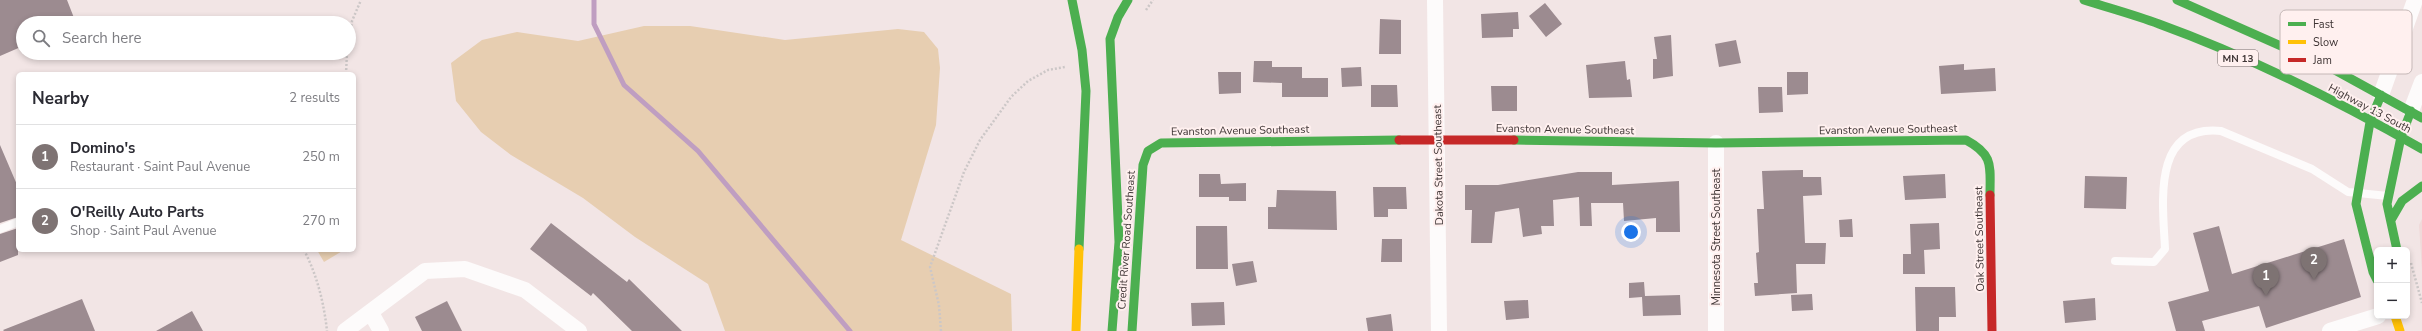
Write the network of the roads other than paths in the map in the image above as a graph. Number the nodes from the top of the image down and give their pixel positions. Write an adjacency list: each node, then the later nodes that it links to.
1 (1072, 0): 36 (street)
2 (1128, 0): 37 (street)
3 (1435, 0): 16 (street, Dakota Street Southeast)
4 (2084, 0): 14 (street, Highway 13 South / MN 13)
5 (2177, 0): 8 (street, Highway 13 South / MN 13)
6 (2415, 0): 7 (street)
7 (2411, 10)
8 (2280, 46)
9 (2342, 74): 12 (street, Highway 13 South / MN 13)
10 (2388, 74): 12 (street)
11 (2422, 82): 13 (street)
12 (2380, 95): 13 (street, Highway 13 South / MN 13); 14 (street)
13 (2416, 115): 15 (street)
14 (2370, 122): 15 (street, Highway 13 South / MN 13); 22 (street)
15 (2401, 137): 19 (street, Highway 13 South / MN 13); 23 (street)
16 (1438, 139): 17 (street, Evanston Avenue Southeast); 20 (street, Evanston Avenue Southeast); 39 (street, Dakota Street Southeast)
17 (1716, 143): 18 (street, Evanston Avenue Southeast); 40 (street, Minnesota Street Southeast)
18 (1981, 148): 41 (street, Oak Street Southeast)
19 (2422, 149)
20 (1148, 151): 38 (street, Credit River Road Southeast)
21 (2422, 186): 24 (street)
22 (2358, 194): 23 (lane); 28 (lane); 29 (street)
23 (2389, 196): 24 (street)
24 (2390, 220): 27 (street)
25 (16, 223): 26 (lane)
26 (0, 228)
27 (2396, 247)
28 (2114, 261)
29 (2374, 274)
30 (371, 313): 33 (street); 34 (street); 35 (street)
31 (2374, 317): 42 (street)
32 (2396, 319): 43 (street)
33 (345, 331)
34 (381, 331)
35 (579, 331)
36 (1076, 331)
37 (1112, 331)
38 (1132, 331)
39 (1439, 331)
40 (1716, 331)
41 (1992, 331)
42 (2330, 331)
43 (2400, 331)

